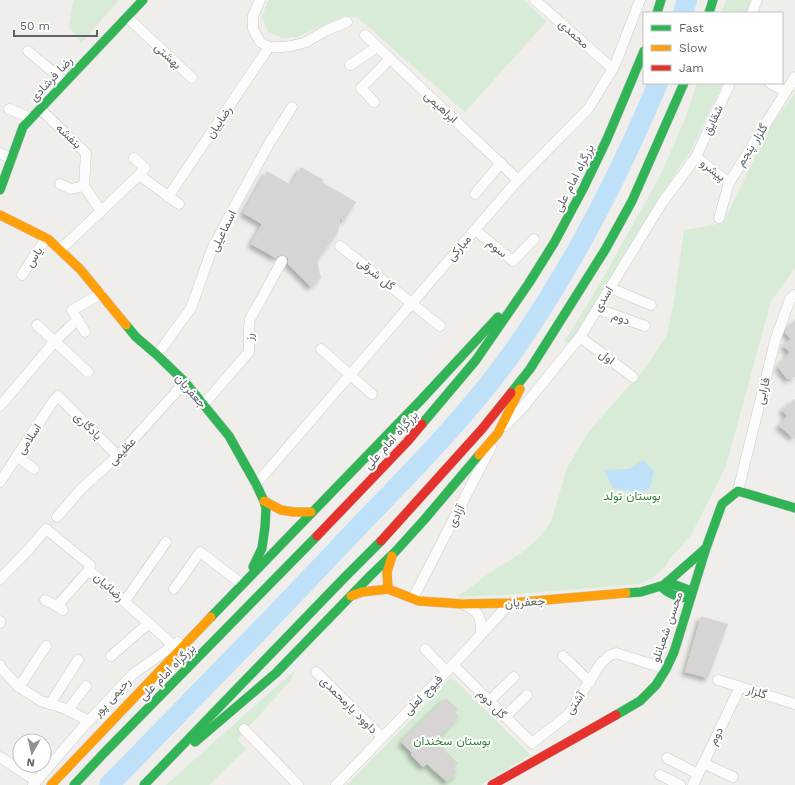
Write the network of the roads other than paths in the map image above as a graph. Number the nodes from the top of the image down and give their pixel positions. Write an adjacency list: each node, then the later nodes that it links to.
1 (143, 0): 11 (main road, رضا فرشادی)
2 (260, 0): 14 (street)
3 (535, 0): 20 (street, محمدی)
4 (640, 0): 20 (street, مبارکی)
5 (661, 0): 8 (main road)
6 (713, 0): 9 (main road)
7 (757, 0): 10 (street)
8 (657, 12)
9 (709, 12)
10 (752, 12)
11 (127, 17): 22 (street, بهشتی); 23 (main road, رضا فرشادی)
12 (347, 22): 14 (street)
13 (365, 35): 15 (street, ابراهیمی)
14 (269, 47): 45 (street, رضاییان)
15 (378, 47): 18 (street, ابراهیمی); 19 (street)
16 (28, 51): 23 (street)
17 (643, 53): 57 (main road, بزرگراه امام علی)
18 (390, 59): 28 (street); 37 (street, ابراهیمی)
19 (350, 65)
20 (613, 69): 39 (street, مبارکی)
21 (795, 77): 27 (street, گلزار پنجم)
22 (192, 78)
23 (65, 82): 31 (main road, رضا فرشادی)
24 (684, 84): 73 (main road)
25 (730, 84): 34 (street, شقایق)
26 (772, 84): 27 (street)
27 (786, 92): 40 (street, گلزار پنجم)
28 (374, 102)
29 (292, 107): 72 (street, اسماعیلی)
30 (9, 109): 32 (street)
31 (40, 109): 32 (main road, رضا فرشادی); 42 (street, بنفشه)
32 (31, 118): 36 (main road, رضا فرشادی)
33 (0, 153): 36 (street)
34 (696, 156): 40 (street, پیشرو); 58 (street, اسدی)
35 (134, 158): 38 (street)
36 (11, 159): 43 (main road, رضا فرشادی)
37 (501, 164): 39 (street, ابراهیمی); 44 (street)
38 (139, 175): 45 (street); 47 (street)
39 (518, 180): 50 (street, مبارکی)
40 (729, 183): 49 (street, گلزار پنجم)
41 (60, 184): 42 (street)
42 (84, 186): 47 (street)
43 (0, 190)
44 (475, 194)
45 (168, 197): 46 (street)
46 (179, 204)
47 (101, 211): 54 (street)
48 (0, 216): 51 (main road, جعفریان)
49 (719, 218)
50 (475, 230): 52 (street, سوم); 61 (street, مبارکی)
51 (46, 238): 54 (main road, جعفریان); 56 (street, یاس)
52 (534, 239)
53 (340, 246): 61 (street, گل شرقی)
54 (60, 250): 59 (main road, جعفریان)
55 (282, 261): 80 (street, رز)
56 (22, 275)
57 (529, 283): 91 (main road); 146 (main road, بزرگراه امام علی)
58 (610, 288): 62 (street); 63 (street, اسدی)
59 (101, 294): 64 (street); 72 (main road, جعفریان)
60 (795, 295): 88 (street, فارابی)
61 (412, 303): 66 (street, گل شرقی); 75 (street, مبارکی)
62 (651, 305)
63 (598, 309): 67 (street, دوم); 69 (street, اسدی)
64 (77, 320): 68 (street); 70 (street)
65 (37, 325): 70 (street)
66 (440, 326)
67 (645, 326)
68 (84, 332)
69 (580, 337): 76 (street, اول); 82 (street, اسدی)
70 (55, 341): 74 (street); 81 (street)
71 (321, 348): 75 (street)
72 (157, 355): 77 (main road, جعفریان)
73 (530, 368): 82 (main road); 147 (main road)
74 (88, 372)
75 (350, 375): 78 (street); 87 (street, مبارکی)
76 (633, 377)
77 (185, 382): 80 (main road, جعفریان); 84 (street, عظیمی)
78 (372, 394)
79 (58, 396): 83 (street, اسلامی); 84 (street, یادگاری)
80 (203, 405): 87 (main road, جعفریان)
81 (0, 406)
82 (498, 433): 95 (main road); 104 (street, آزادی)
83 (17, 456): 85 (street); 86 (street, اسلامی)
84 (118, 456): 92 (street, عظیمی)
85 (34, 469)
86 (0, 482)
87 (256, 484): 89 (main road, جعفریان)
88 (738, 491): 90 (main road); 94 (main road, محسن شعبانلو)
89 (264, 501): 91 (main road); 98 (main road, جعفریان)
90 (795, 508)
91 (311, 512): 98 (main road)
92 (57, 517)
93 (166, 542): 106 (street)
94 (706, 548): 99 (main road); 102 (main road, محسن شعبانلو)
95 (395, 552): 101 (main road); 103 (main road)
96 (89, 570): 97 (street, رضائیان); 105 (street); 106 (street, رضائیان)
97 (0, 579)
98 (242, 584): 100 (street); 110 (main road)
99 (664, 585): 102 (main road); 107 (main road, جعفریان)
100 (174, 589)
101 (388, 590): 103 (main road, جعفریان); 104 (main road, جعفریان)
102 (691, 596): 120 (main road, محسن شعبانلو)
103 (349, 597): 147 (main road)
104 (413, 598): 108 (main road, جعفریان)
105 (45, 600)
106 (125, 601): 109 (street, رضائیان)
107 (510, 603): 108 (main road, جعفریان); 111 (street, فیوج لعلی)
108 (463, 604): 111 (street)
109 (149, 623): 112 (street, رضائیان); 115 (street)
110 (204, 624): 112 (street, رحیمی پور); 145 (main road)
111 (481, 634): 119 (street, فیوج لعلی)
112 (173, 645): 134 (street, رحیمی پور)
113 (46, 646): 126 (street)
114 (425, 649): 119 (street, گل دوم)
115 (111, 656)
116 (563, 656): 124 (street)
117 (78, 660): 130 (street)
118 (0, 668): 126 (street)
119 (449, 668): 129 (street, گل دوم); 136 (street, فیوج لعلی)
120 (666, 669): 124 (street, آشتی); 150 (main road, محسن شعبانلو)
121 (316, 672): 136 (street, داوود یارمحمدی)
122 (514, 677): 129 (street)
123 (718, 680): 127 (street, گلزار)
124 (590, 682): 137 (street, آشتی)
125 (86, 686): 132 (street)
126 (19, 687): 130 (street)
127 (740, 687): 131 (street, گلزار); 140 (street, دوم)
128 (527, 695): 133 (street)
129 (489, 701): 133 (street, گل دوم)
130 (50, 704): 132 (street)
131 (795, 704)
132 (68, 710): 134 (street)
133 (505, 717): 137 (street, گل دوم)
134 (89, 721): 144 (street, رحیمی پور)
135 (244, 729): 148 (street)
136 (382, 737): 149 (street, فیوج لعلی)
137 (532, 743)
138 (0, 757): 144 (street)
139 (667, 758): 141 (street)
140 (703, 763): 141 (street, دوم); 143 (street)
141 (698, 774): 152 (street, دوم)
142 (660, 775): 151 (street)
143 (733, 778)
144 (35, 783)
145 (51, 785)
146 (74, 785)
147 (145, 785)
148 (298, 785)
149 (336, 785)
150 (492, 785)
151 (680, 785)
152 (693, 785)

